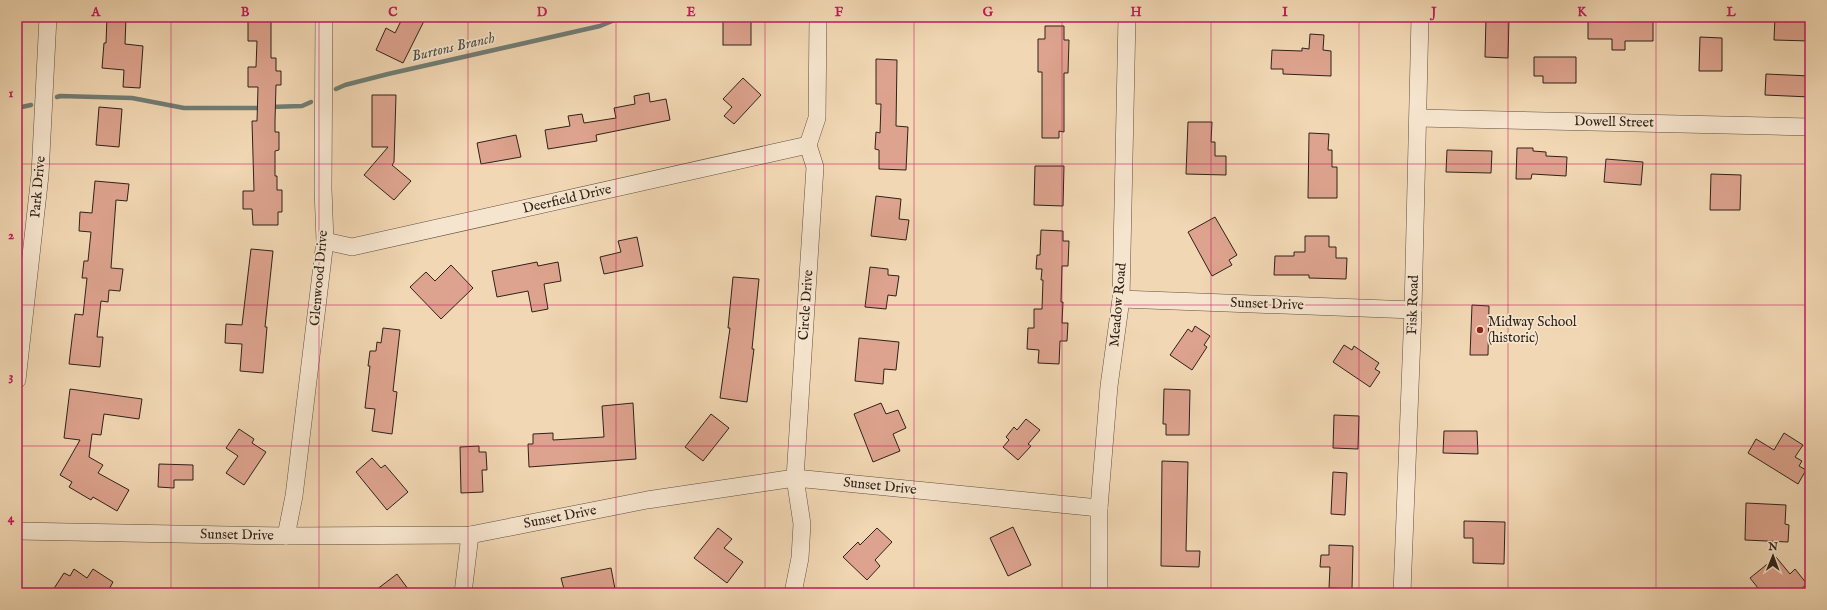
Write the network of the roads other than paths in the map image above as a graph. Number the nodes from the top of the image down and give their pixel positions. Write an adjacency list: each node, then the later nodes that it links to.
1 (48, 17): 12 (street, Park Drive)
2 (324, 17): 9 (street, Glenwood Drive)
3 (818, 17): 8 (street)
4 (1127, 17): 10 (street, Meadow Road)
5 (1420, 17): 6 (street, Fisk Road)
6 (1418, 118): 7 (street, Dowell Street); 11 (street, Fisk Road)
7 (1810, 127)
8 (808, 145): 9 (street, Deerfield Drive); 13 (street, Circle Drive)
9 (325, 241): 17 (street, Glenwood Drive)
10 (1121, 299): 11 (street, Sunset Drive); 14 (street, Meadow Road)
11 (1413, 310): 21 (street, Fisk Road)
12 (17, 380)
13 (795, 478): 14 (street, Sunset Drive); 16 (street, Sunset Drive); 19 (street, Circle Drive)
14 (1099, 508): 20 (street, Meadow Road)
15 (17, 531): 17 (street, Sunset Drive)
16 (470, 535): 17 (street, Sunset Drive); 18 (street)
17 (286, 536)
18 (463, 593)
19 (792, 593)
20 (1099, 593)
21 (1402, 593)

